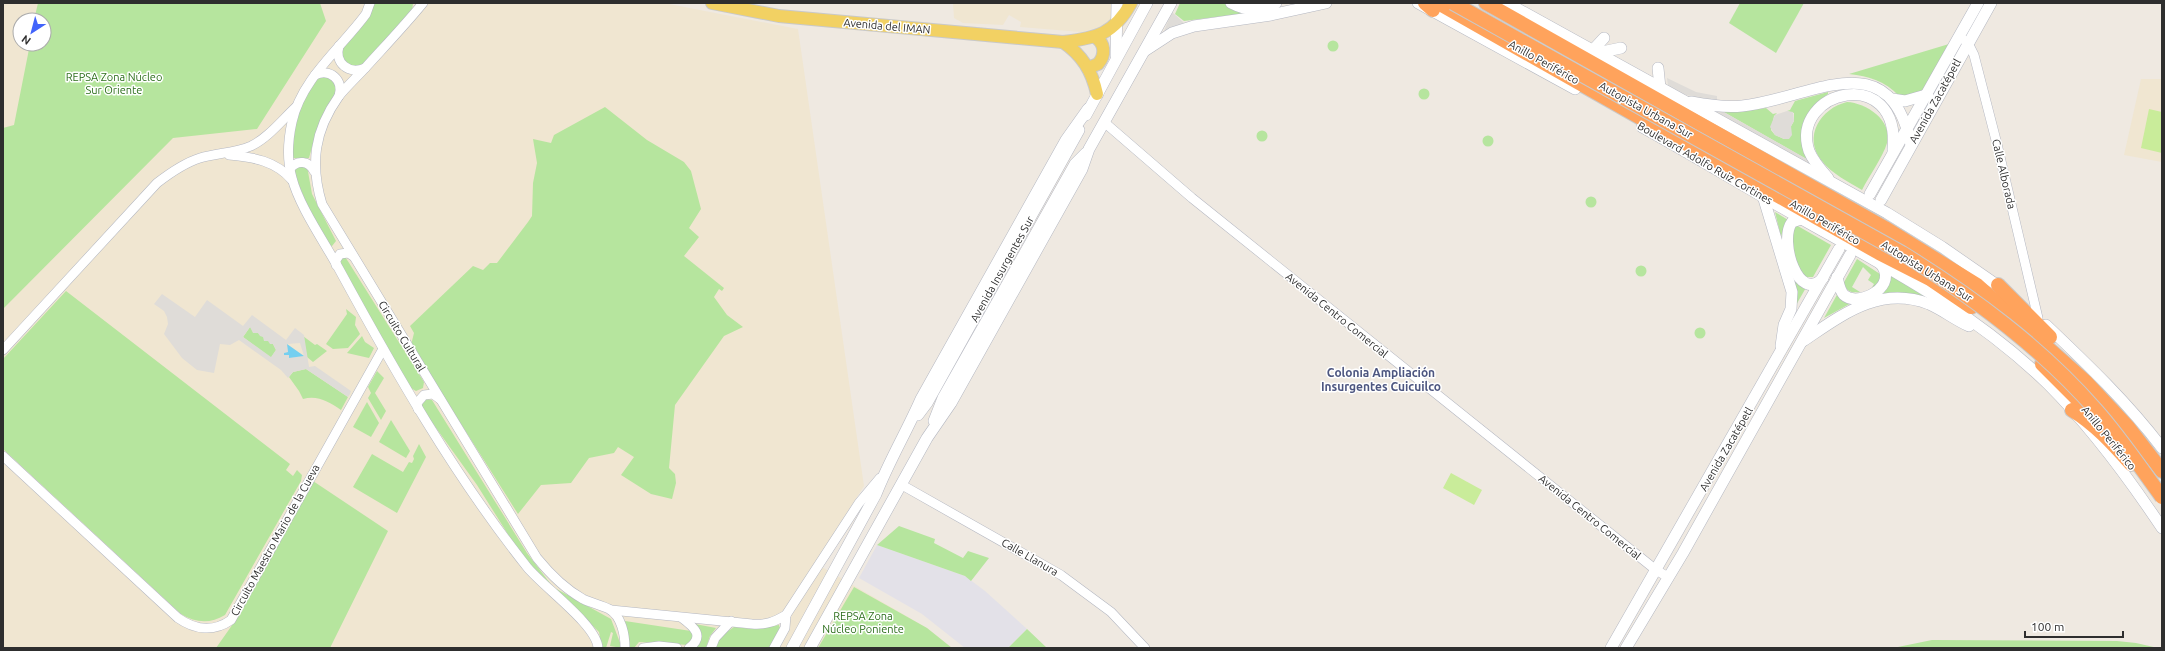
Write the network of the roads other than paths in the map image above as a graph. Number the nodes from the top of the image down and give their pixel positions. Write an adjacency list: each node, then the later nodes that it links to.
1 (370, 3): 26 (street, Circuito Cultural)
2 (712, 3): 25 (main road, Avenida del IMAN)
3 (1117, 3): 21 (main road)
4 (1131, 3): 21 (main road, Avenida del IMAN)
5 (1147, 3): 30 (main road, Avenida Insurgentes Sur)
6 (1170, 3): 28 (main road, Avenida Insurgentes Sur)
7 (1231, 3): 8 (main road)
8 (1276, 3)
9 (1326, 3): 28 (main road)
10 (1418, 3): 19 (main road, Boulevard Adolfo Ruiz Cortines)
11 (1453, 3): 86 (highway, Autopista Urbana Sur, bridge)
12 (1466, 3): 84 (highway, Autopista Urbana Sur)
13 (1486, 3): 78 (highway, Anillo Periférico)
14 (1494, 3): 20 (highway)
15 (1507, 3): 20 (main road)
16 (1978, 3): 24 (main road, Avenida Zacatépetl)
17 (1991, 3): 24 (main road, Avenida Zacatépetl)
18 (421, 5): 31 (street, Circuito Cultural)
19 (1432, 5): 36 (main road, Boulevard Adolfo Ruiz Cortines); 46 (highway, Anillo Periférico)
20 (1532, 17): 29 (main road)
21 (1118, 23): 22 (main road, Avenida del IMAN); 30 (main road)
22 (1095, 37): 25 (main road, Avenida del IMAN); 32 (main road)
23 (1604, 38): 29 (main road)
24 (1964, 40): 39 (main road, Avenida Zacatépetl); 67 (street, Calle Alborada)
25 (1063, 42): 32 (main road)
26 (340, 45): 31 (street); 34 (street, Circuito Cultural)
27 (1621, 48): 29 (main road)
28 (1144, 51): 43 (main road, Avenida Insurgentes Sur)
29 (1594, 52): 35 (main road)
30 (1116, 59): 37 (main road, Avenida Insurgentes Sur)
31 (365, 68): 38 (street, Circuito Cultural)
32 (1088, 68): 37 (main road)
33 (1658, 68): 35 (main road)
34 (315, 75): 38 (street); 42 (street, Circuito Cultural)
35 (1660, 88): 41 (main road)
36 (1582, 92): 46 (highway); 54 (main road, Boulevard Adolfo Ruiz Cortines)
37 (1097, 94): 83 (main road, Avenida Insurgentes Sur)
38 (339, 96): 50 (street, Circuito Cultural)
39 (1931, 98): 40 (main road); 44 (main road, Avenida Zacatépetl); 45 (main road, Avenida Zacatépetl)
40 (1892, 99): 41 (main road); 44 (main road)
41 (1683, 101): 52 (main road)
42 (297, 107): 48 (street); 49 (street, Circuito Cultural)
43 (1104, 122): 85 (main road, Avenida Insurgentes Sur); 89 (street, Avenida Centro Comercial)
44 (1908, 127): 45 (main road); 47 (main road, Avenida Zacatépetl)
45 (1911, 145): 55 (main road, Avenida Zacatépetl)
46 (1695, 148): 81 (highway, Anillo Periférico)
47 (1893, 153): 52 (main road); 53 (main road, Avenida Zacatépetl)
48 (221, 154): 51 (street); 71 (street)
49 (290, 169): 50 (street); 51 (street, Circuito Cultural)
50 (314, 171): 57 (street, Circuito Cultural)
51 (292, 180): 58 (street, Circuito Cultural)
52 (1831, 182): 66 (main road)
53 (1870, 194)
54 (1764, 196): 56 (main road, Boulevard Adolfo Ruiz Cortines); 72 (main road)
55 (1881, 200)
56 (1801, 219): 62 (main road, Boulevard Adolfo Ruiz Cortines); 65 (main road)
57 (341, 237): 58 (street); 61 (street, Circuito Cultural)
58 (326, 246): 63 (street, Circuito Cultural)
59 (1840, 249): 65 (main road, Avenida Zacatépetl)
60 (1850, 255): 64 (main road, Avenida Zacatépetl)
61 (353, 256): 63 (street); 73 (street, Circuito Cultural)
62 (1878, 262): 64 (main road); 68 (main road, Boulevard Adolfo Ruiz Cortines)
63 (336, 264): 70 (street, Circuito Cultural)
64 (1837, 277): 69 (main road, Avenida Zacatépetl)
65 (1824, 278): 72 (main road, Avenida Zacatépetl)
66 (1998, 285): 67 (main road); 78 (highway)
67 (2038, 318): 79 (main road)
68 (1990, 335): 69 (main road); 77 (main road, Boulevard Adolfo Ruiz Cortines)
69 (1800, 343): 90 (main road, Avenida Zacatépetl)
70 (383, 348): 74 (street, Circuito Cultural); 80 (street, Circuito Maestro Mario de la Cueva)
71 (3, 350)
72 (1780, 354): 89 (main road, Avenida Zacatépetl)
73 (428, 379): 74 (street); 75 (street, Circuito Cultural)
74 (408, 391): 76 (street, Circuito Cultural)
75 (441, 400): 76 (street); 91 (street, Circuito Cultural)
76 (418, 409): 95 (street, Circuito Cultural)
77 (2072, 410): 81 (highway); 88 (main road, Boulevard Adolfo Ruiz Cortines)
78 (2128, 427): 82 (highway, Anillo Periférico)
79 (2162, 448)
80 (3, 456)
81 (2131, 464): 87 (highway, Anillo Periférico)
82 (2162, 471)
83 (884, 474): 92 (street); 102 (main road, Avenida Insurgentes Sur)
84 (2162, 480)
85 (902, 485): 103 (main road, Avenida Insurgentes Sur); 104 (street, Calle Llanura)
86 (2162, 497)
87 (2162, 505)
88 (2162, 528)
89 (1656, 570): 90 (street, Avenida Centro Comercial); 105 (main road, Avenida Zacatépetl)
90 (1668, 577): 106 (main road, Avenida Zacatépetl)
91 (611, 610): 93 (street, Circuito Cultural); 96 (street)
92 (786, 615): 94 (street, Circuito Cultural); 101 (street)
93 (682, 618): 94 (street, Circuito Cultural); 99 (street)
94 (731, 621): 100 (street)
95 (598, 648)
96 (625, 648)
97 (643, 648): 98 (street)
98 (677, 648)
99 (689, 648)
100 (711, 648)
101 (774, 648)
102 (792, 648)
103 (810, 648)
104 (1145, 648)
105 (1611, 648)
106 (1626, 648)

